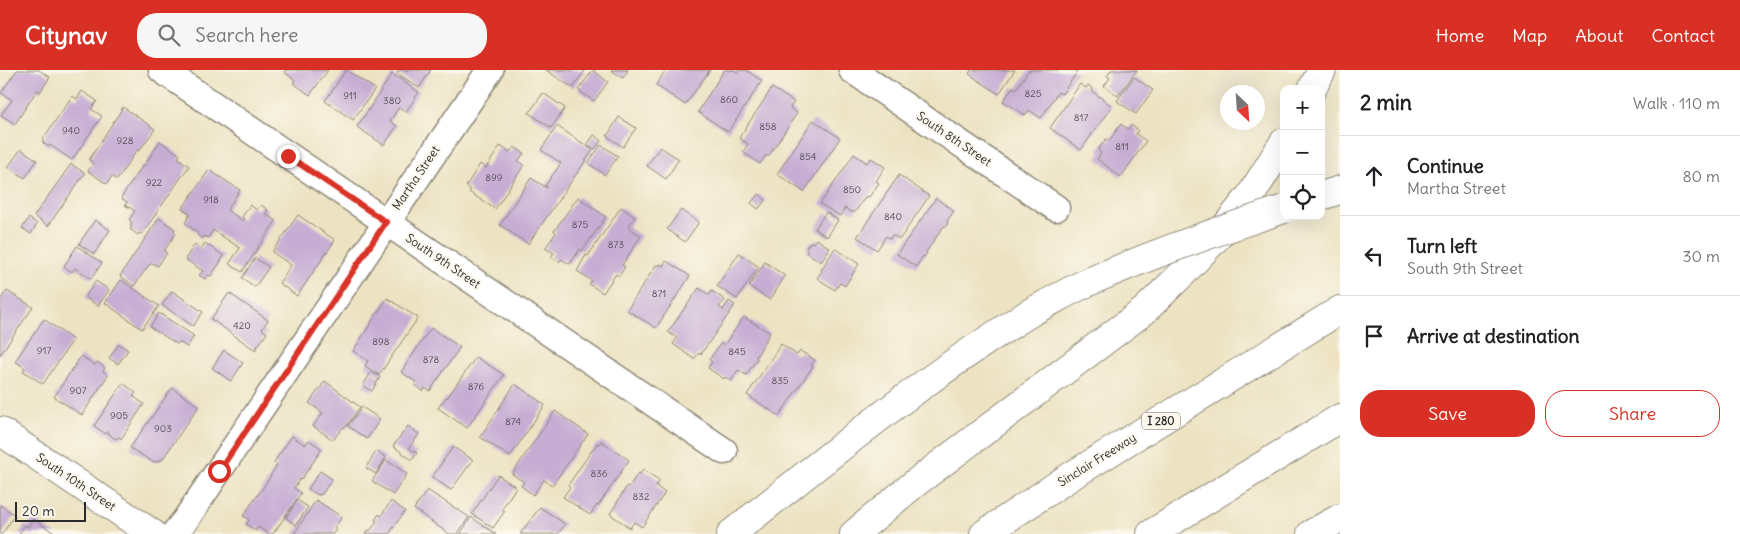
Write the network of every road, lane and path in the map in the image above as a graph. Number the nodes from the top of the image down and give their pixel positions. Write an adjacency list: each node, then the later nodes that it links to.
1 (162, 70): 11 (street, South 9th Street)
2 (490, 70): 11 (street, Martha Street)
3 (852, 70): 9 (street, South 8th Street)
4 (1322, 70): 5 (main road)
5 (1314, 85)
6 (1280, 148): 20 (main road)
7 (1340, 190): 8 (main road)
8 (1325, 195)
9 (1056, 208)
10 (1280, 210): 19 (main road, bridge)
11 (386, 222): 15 (street, South 9th Street); 18 (street, Martha Street)
12 (1340, 310): 21 (main road, Sinclair Freeway / I 280)
13 (1340, 418): 22 (main road)
14 (0, 431): 17 (main road, South 10th Street)
15 (724, 451)
16 (1340, 518): 23 (main road)
17 (153, 534)
18 (174, 534)
19 (731, 534)
20 (854, 534)
21 (984, 534)
22 (1151, 534)
23 (1311, 534)

